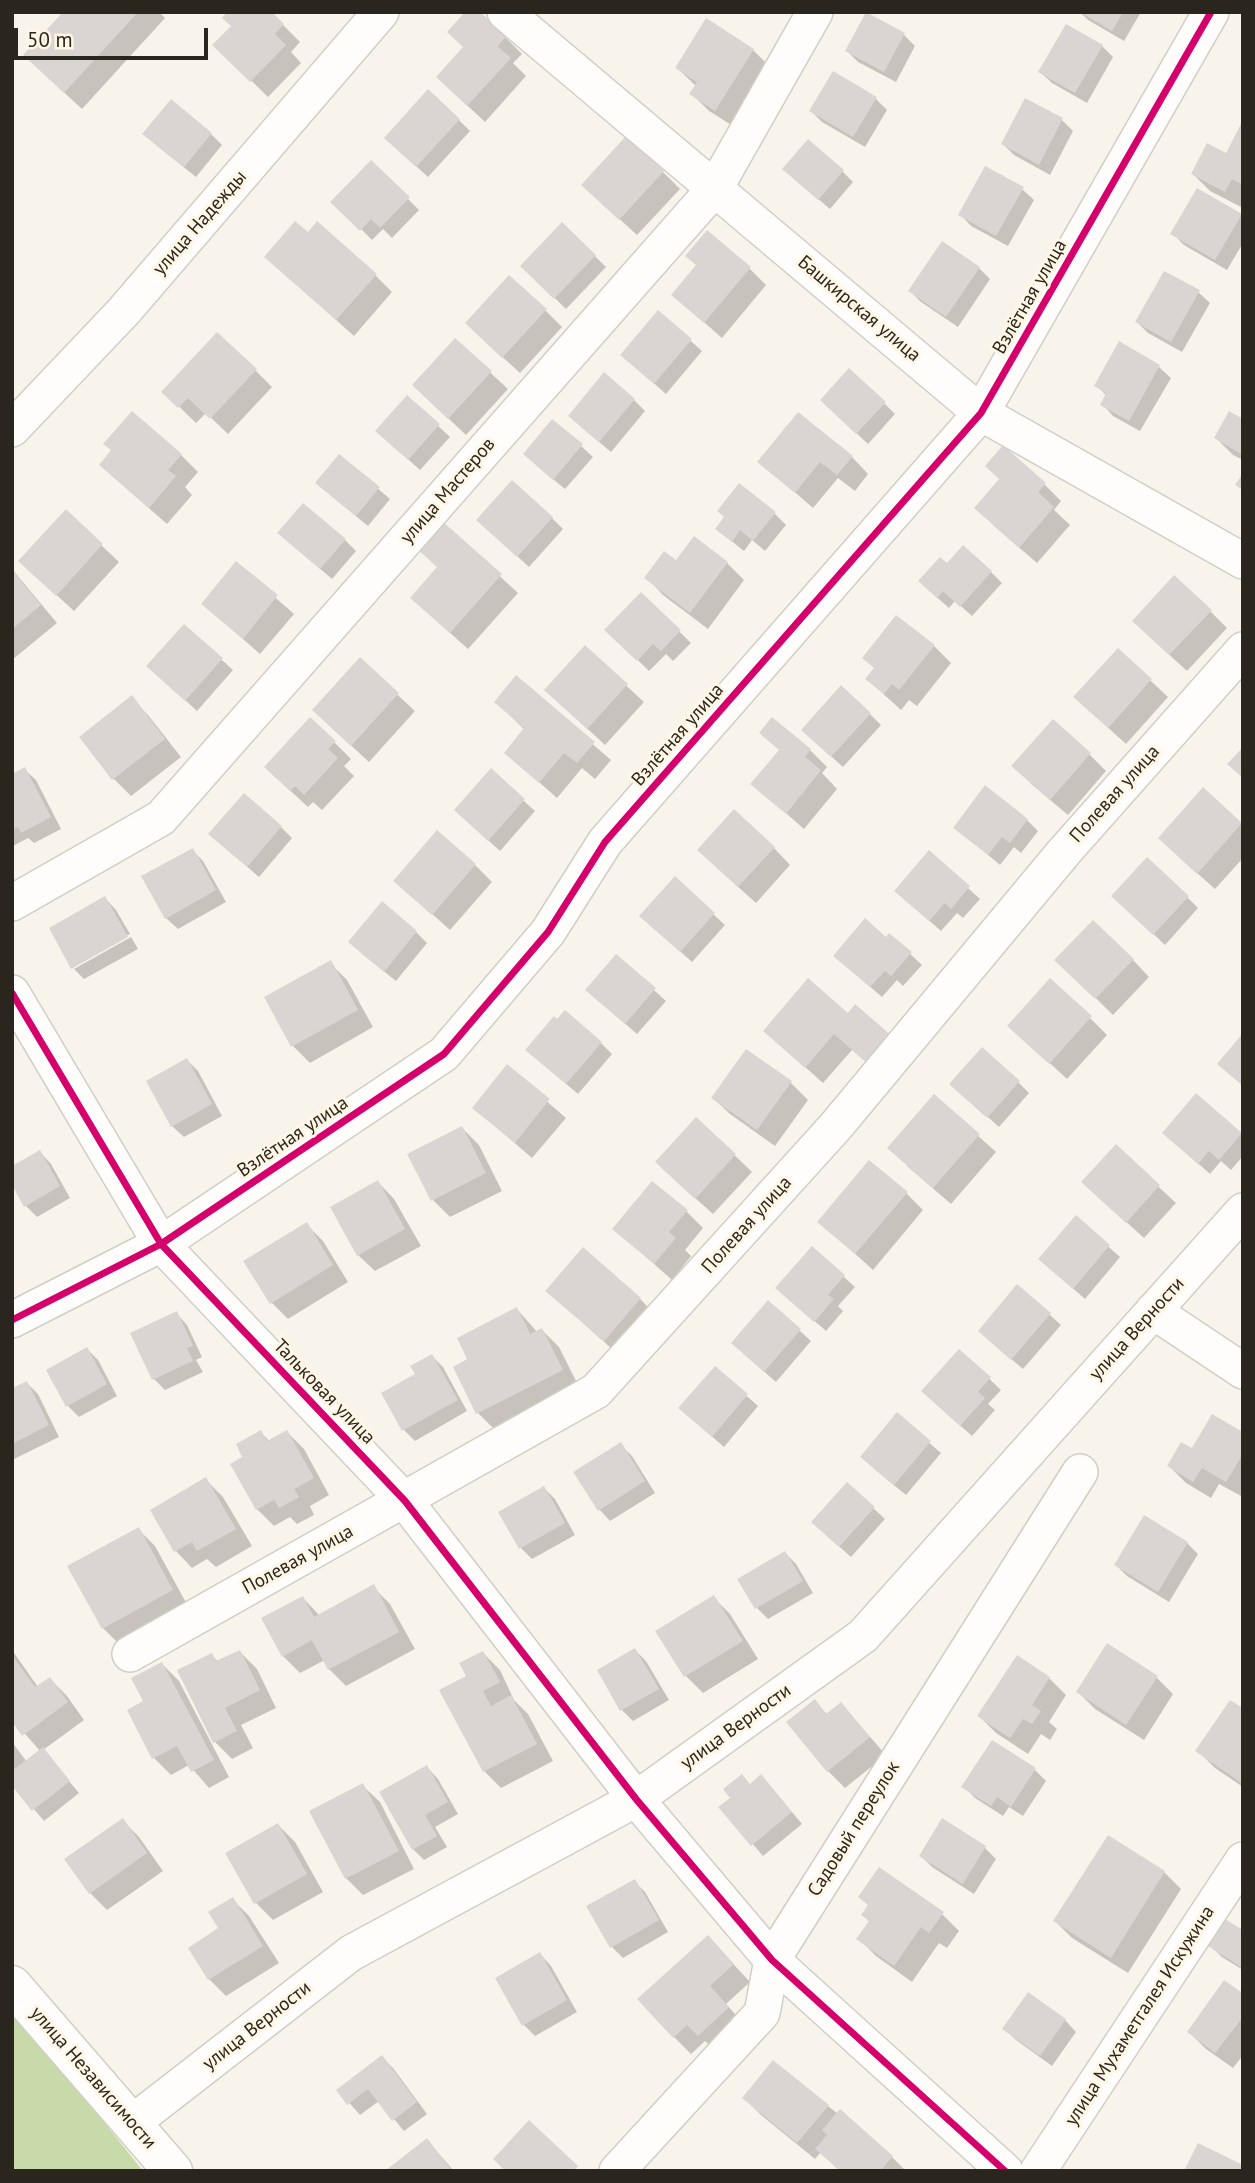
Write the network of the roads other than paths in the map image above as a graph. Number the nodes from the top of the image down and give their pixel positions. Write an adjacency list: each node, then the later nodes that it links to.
1 (381, 12): 7 (street, улица Надежды)
2 (505, 12): 5 (street, Башкирская улица)
3 (815, 12): 5 (street, улица Мастеров)
4 (1211, 12): 6 (street, Взлётная улица)
5 (715, 188): 6 (street, Башкирская улица); 10 (street, улица Мастеров)
6 (981, 413): 8 (street, Башкирская улица); 13 (street, Взлётная улица)
7 (12, 429)
8 (1243, 561)
9 (1243, 650): 18 (street, Полевая улица)
10 (12, 903)
11 (12, 993): 13 (street, Тальковая улица)
12 (1243, 1211): 14 (street, улица Верности)
13 (161, 1244): 15 (street, Взлётная улица); 18 (street, Тальковая улица)
14 (1153, 1311): 16 (street); 20 (street, улица Верности)
15 (12, 1320)
16 (1243, 1371)
17 (1080, 1472): 22 (street, Садовый переулок)
18 (405, 1500): 19 (street, Полевая улица); 20 (street, Тальковая улица)
19 (130, 1654)
20 (636, 1798): 22 (street, Тальковая улица); 24 (street, улица Верности)
21 (1243, 1860): 28 (street, улица Мухаметгалея Искужина)
22 (772, 1960): 26 (street, Садовый переулок); 27 (street, Тальковая улица)
23 (12, 1985): 24 (main road, улица Независимости)
24 (132, 2123): 25 (main road, улица Независимости)
25 (173, 2171)
26 (617, 2171)
27 (1005, 2171)
28 (1038, 2171)

